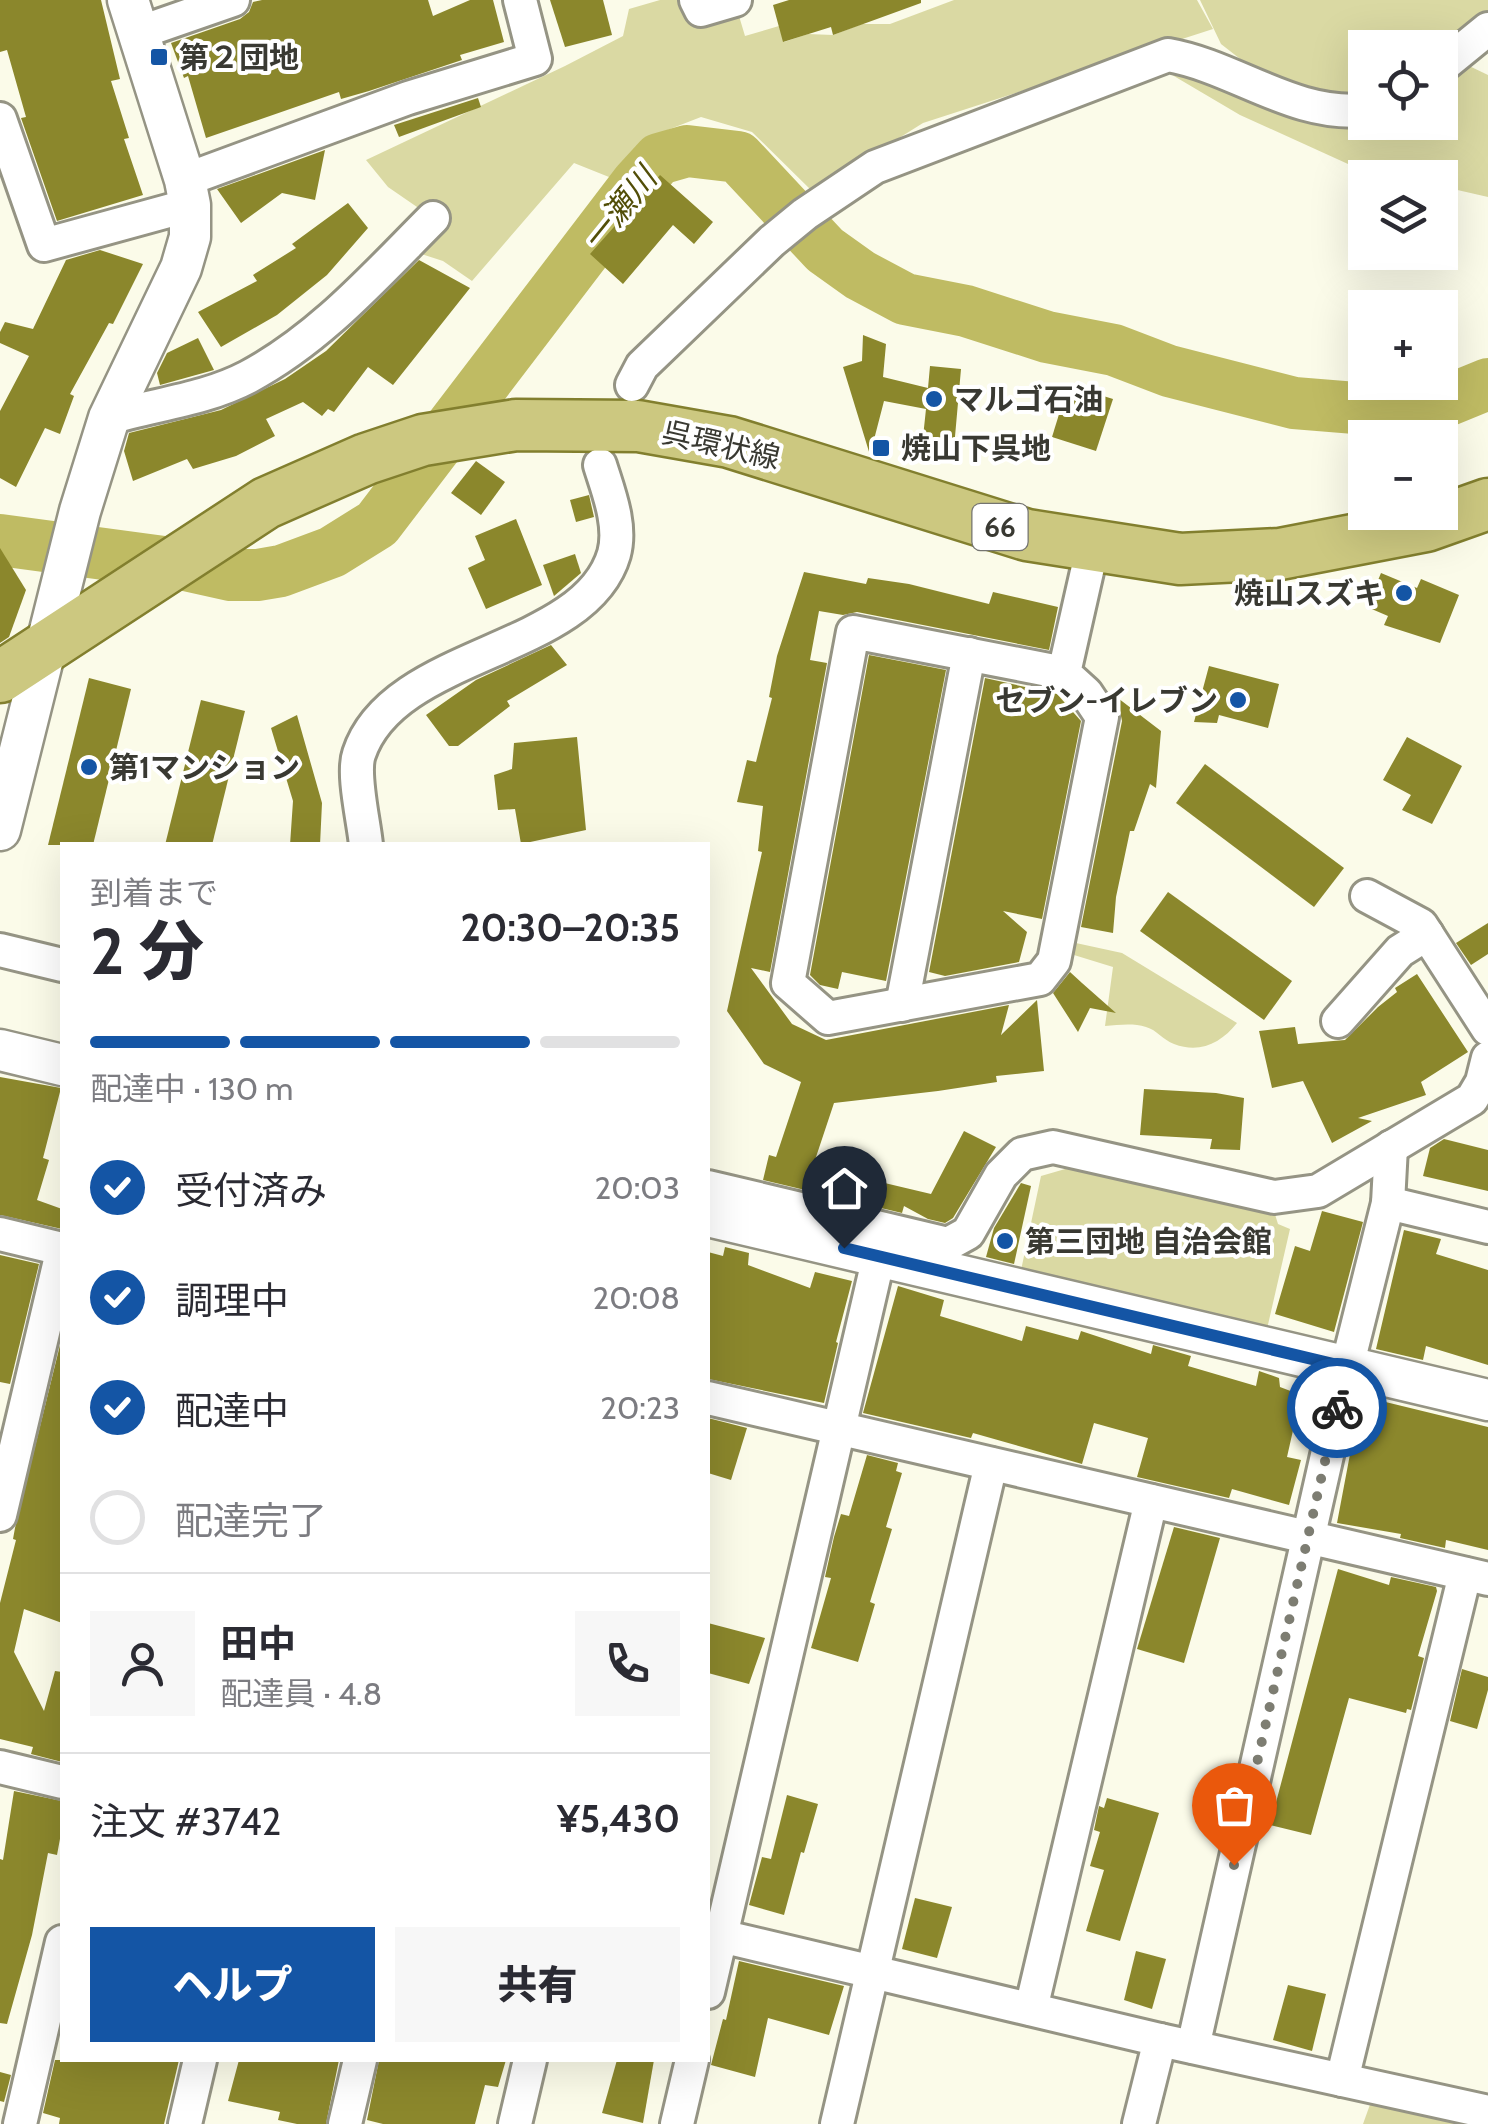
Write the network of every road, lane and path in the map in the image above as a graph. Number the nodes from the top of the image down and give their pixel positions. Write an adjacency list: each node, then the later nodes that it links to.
1 (233, 0): 5 (street)
2 (520, 0): 10 (street)
3 (696, 0): 4 (street)
4 (734, 0)
5 (133, 16): 10 (street)
6 (1488, 30): 7 (street)
7 (1458, 54)
8 (1348, 111): 12 (street)
9 (0, 119): 10 (street)
10 (188, 192): 13 (street)
11 (433, 218): 13 (street)
12 (632, 386)
13 (109, 418): 17 (street)
14 (600, 464): 22 (street)
15 (1488, 504): 16 (main road, 呉環状線 / 66)
16 (1093, 546): 17 (main road, 呉環状線 / 66); 19 (street)
17 (45, 646): 20 (main road, 呉環状線 / 66); 21 (street)
18 (968, 654): 19 (street); 27 (street); 27 (street)
19 (1064, 673): 27 (street)
20 (0, 677)
21 (0, 830)
22 (366, 842)
23 (1367, 896): 24 (street)
24 (1427, 934): 28 (street); 29 (street)
25 (0, 950): 26 (street)
26 (60, 964)
27 (902, 1005)
28 (1338, 1022)
29 (1488, 1029)
30 (0, 1050): 32 (street)
31 (1488, 1058): 33 (street)
32 (60, 1065)
33 (1480, 1108): 34 (street)
34 (1392, 1147): 35 (street); 36 (street)
35 (710, 1188)
36 (1388, 1203): 38 (street); 43 (street)
37 (710, 1216): 41 (street)
38 (1488, 1226)
39 (0, 1234): 40 (street)
40 (60, 1249)
41 (879, 1256): 43 (street); 46 (street)
42 (60, 1259): 49 (street)
43 (1346, 1367): 45 (street); 50 (street)
44 (710, 1398): 46 (street)
45 (1488, 1400)
46 (838, 1429): 47 (street); 54 (street)
47 (991, 1464): 48 (street); 56 (street)
48 (1151, 1501): 50 (street); 58 (street)
49 (0, 1515)
50 (1308, 1538): 51 (street); 60 (street)
51 (1477, 1577): 65 (street)
52 (0, 1767): 53 (street)
53 (60, 1782)
54 (714, 1935): 56 (street); 57 (street)
55 (60, 1951): 67 (street)
56 (872, 1972): 58 (street); 72 (street)
57 (710, 1973)
58 (1030, 2009): 59 (street)
59 (1160, 2040): 60 (street); 73 (street)
60 (1193, 2048): 65 (street)
61 (200, 2062): 68 (street)
62 (360, 2062): 69 (street)
63 (530, 2062): 70 (street)
64 (692, 2062): 71 (street)
65 (1342, 2080): 66 (street)
66 (1488, 2112)
67 (20, 2124)
68 (186, 2124)
69 (345, 2124)
70 (515, 2124)
71 (677, 2124)
72 (837, 2124)
73 (1139, 2124)

